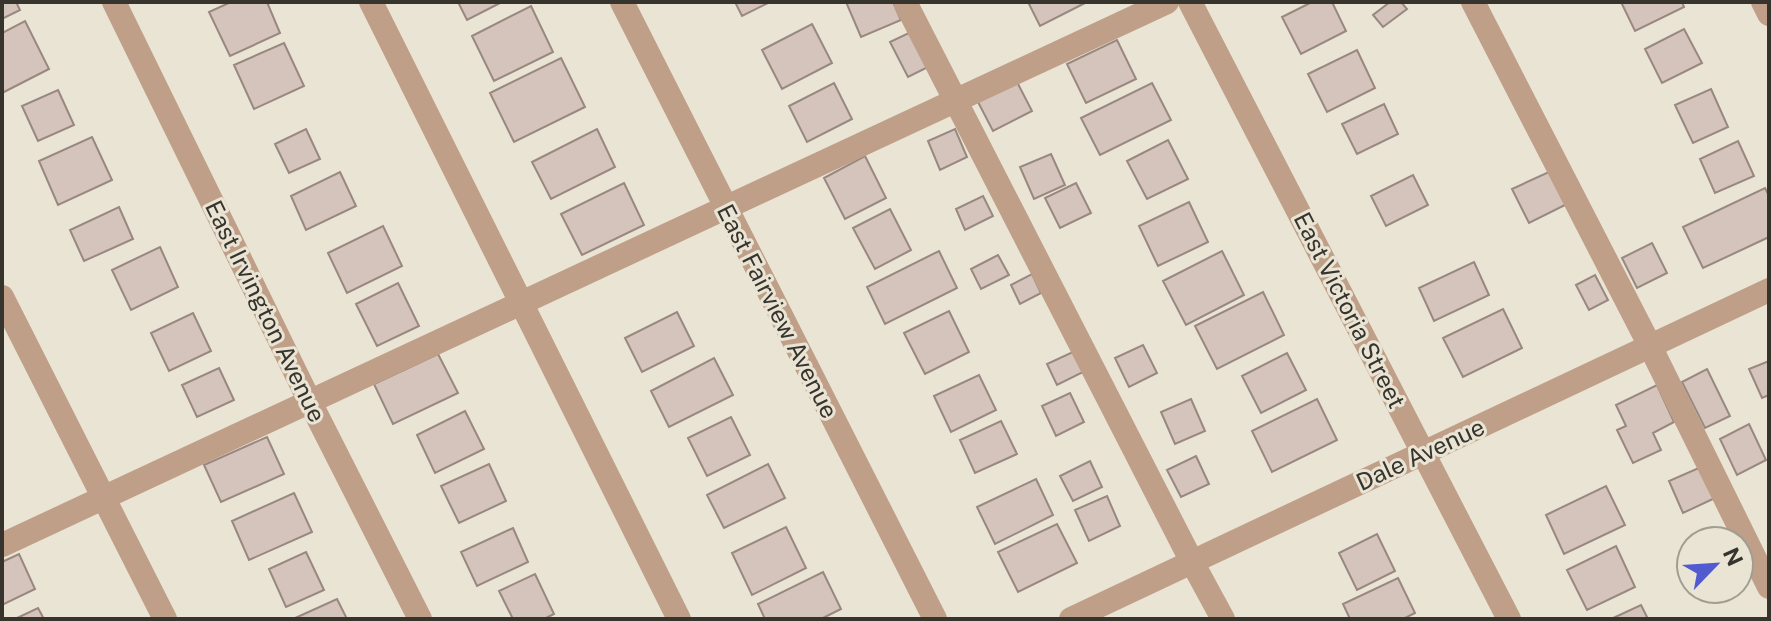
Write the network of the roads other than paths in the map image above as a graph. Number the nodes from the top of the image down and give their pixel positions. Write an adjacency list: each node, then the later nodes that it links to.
1 (114, 2): 16 (street, East Irvington Avenue)
2 (371, 2): 14 (street)
3 (622, 2): 11 (street, East Fairview Avenue)
4 (905, 2): 10 (street)
5 (1167, 2): 10 (street)
6 (1190, 2): 17 (street, East Victoria Street)
7 (1473, 2): 15 (street)
8 (1763, 2): 9 (street)
9 (1769, 14)
10 (955, 101): 11 (street); 20 (street)
11 (725, 208): 14 (street); 25 (street, East Fairview Avenue)
12 (1769, 290): 15 (street, Dale Avenue)
13 (2, 297): 18 (street)
14 (523, 304): 16 (street); 24 (street)
15 (1650, 346): 17 (street, Dale Avenue); 21 (street)
16 (310, 402): 18 (street); 23 (street, East Irvington Avenue)
17 (1423, 452): 20 (street, Dale Avenue); 28 (street, East Victoria Street)
18 (106, 499): 19 (street); 22 (street)
19 (2, 545)
20 (1192, 562): 26 (street, Dale Avenue); 27 (street)
21 (1769, 587)
22 (165, 619)
23 (420, 619)
24 (679, 619)
25 (935, 619)
26 (1071, 619)
27 (1223, 619)
28 (1509, 619)

